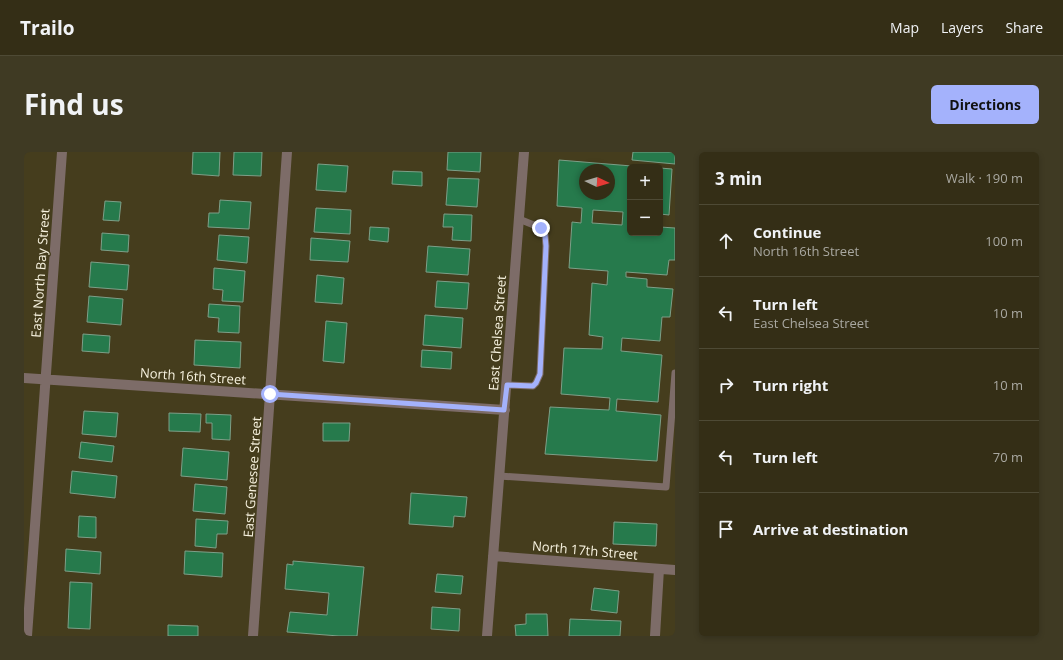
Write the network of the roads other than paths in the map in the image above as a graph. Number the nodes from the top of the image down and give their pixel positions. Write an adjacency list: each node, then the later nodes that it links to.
1 (62, 152): 7 (street, East North Bay Street)
2 (287, 152): 9 (street, East Genesee Street)
3 (524, 152): 4 (street, East Chelsea Street)
4 (519, 219): 8 (street, East Chelsea Street); 8 (lane)
5 (675, 373): 11 (lane)
6 (24, 378): 7 (street, North 16th Street)
7 (46, 379): 9 (street, North 16th Street); 15 (street, East North Bay Street)
8 (507, 385): 10 (street, East Chelsea Street)
9 (270, 394): 10 (street, North 16th Street); 16 (street, East Genesee Street)
10 (504, 410): 11 (street, East Chelsea Street)
11 (499, 476): 12 (street, East Chelsea Street)
12 (493, 556): 13 (street, North 17th Street); 17 (street, East Chelsea Street)
13 (659, 569): 14 (street, North 17th Street); 18 (street)
14 (675, 570)
15 (27, 636)
16 (253, 636)
17 (487, 636)
18 (655, 636)

